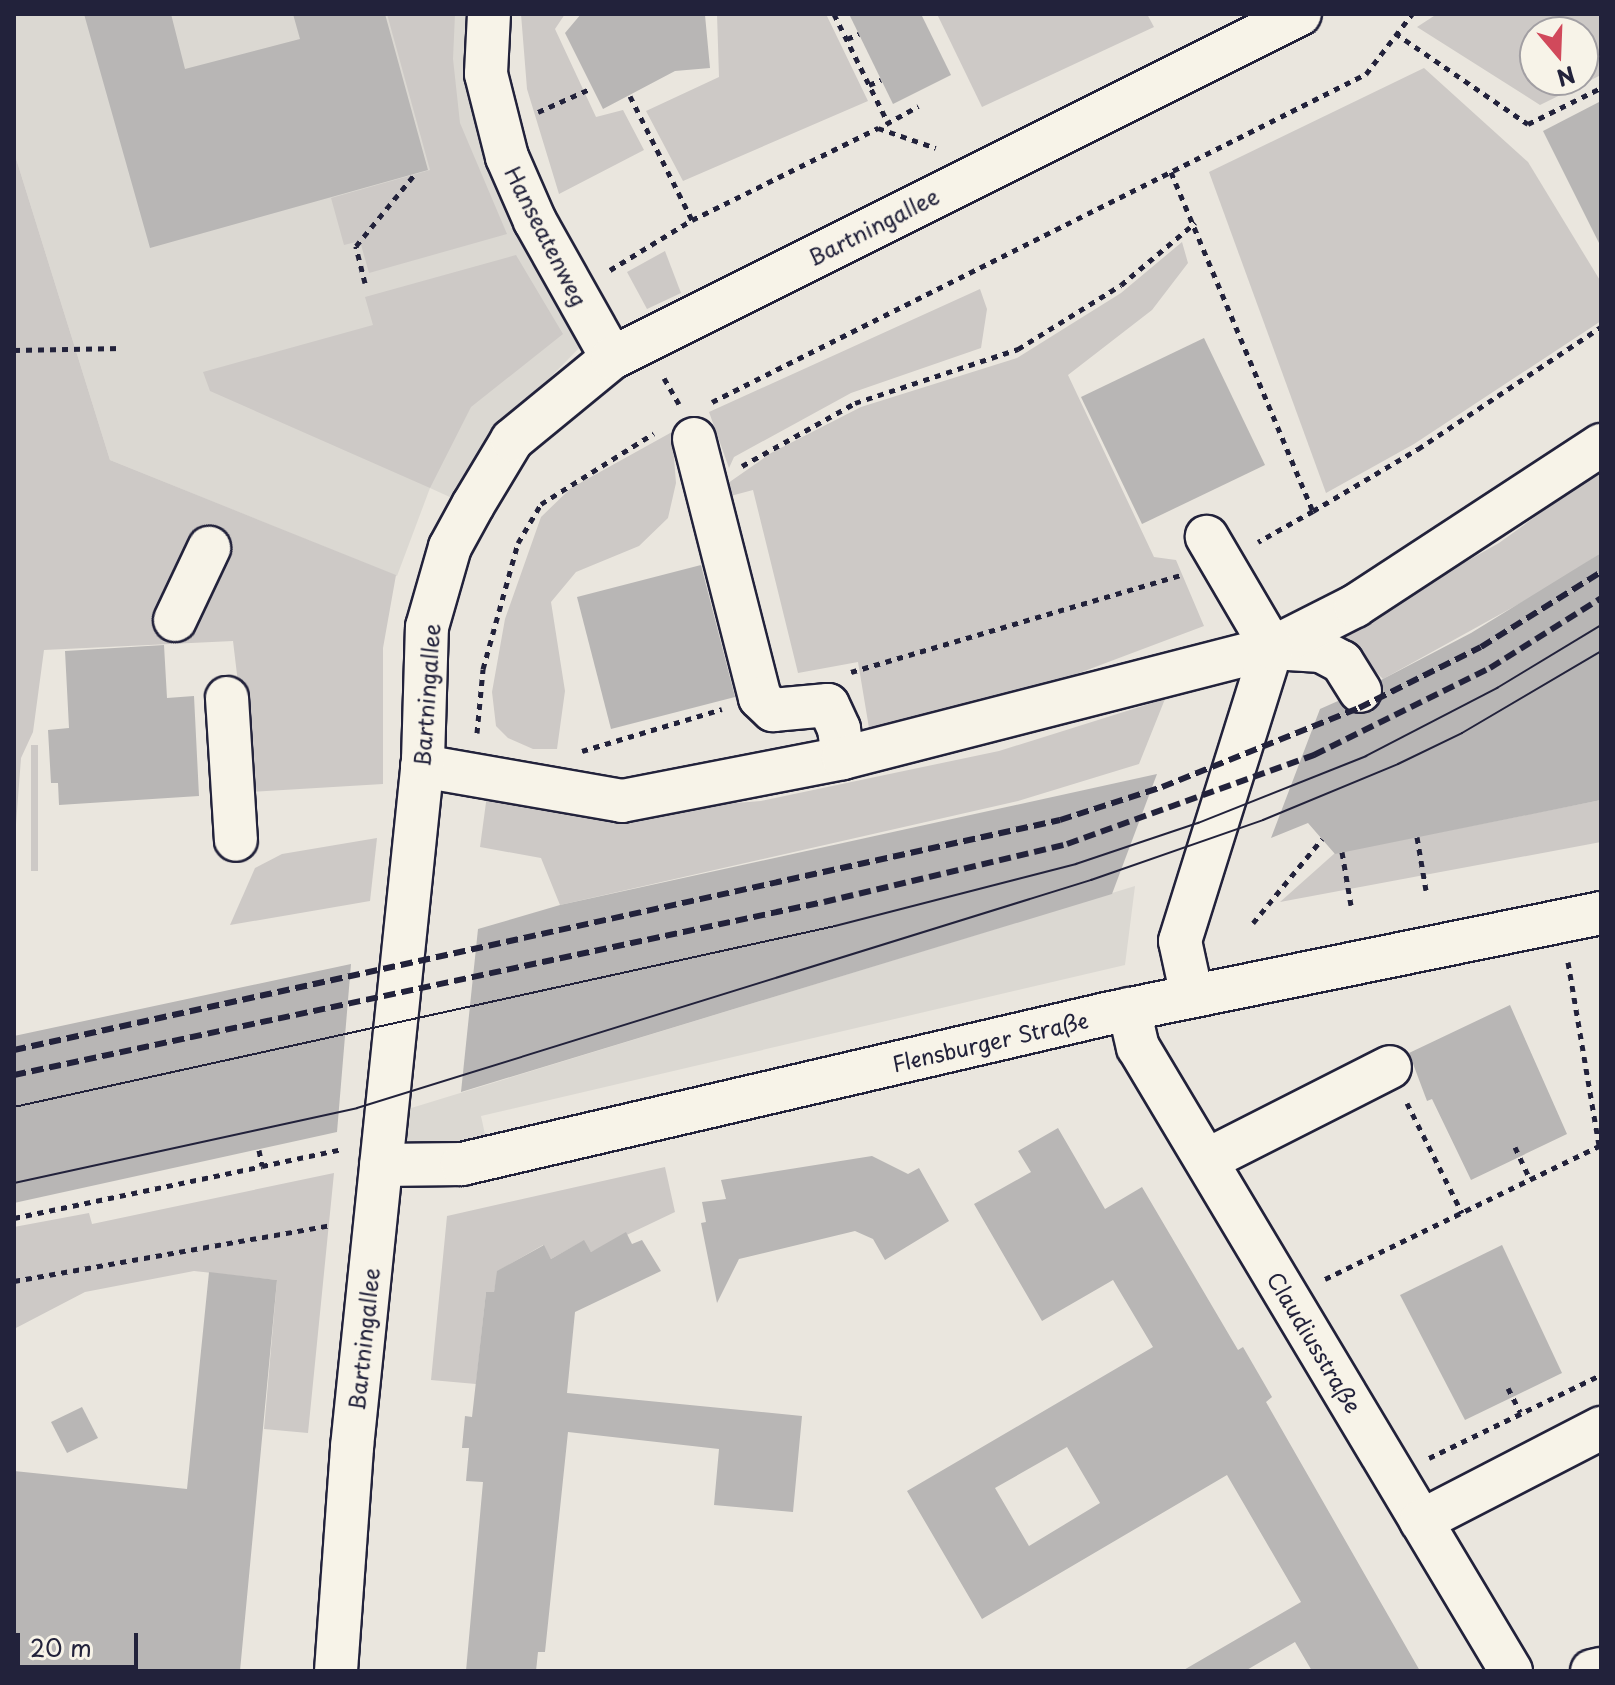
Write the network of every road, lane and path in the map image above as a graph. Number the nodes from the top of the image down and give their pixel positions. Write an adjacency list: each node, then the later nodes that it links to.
1 (489, 14): 16 (street, Hanseatenweg)
2 (834, 14): 7 (path)
3 (1300, 14): 27 (street, Bartningallee)
4 (1410, 15): 5 (path)
5 (1395, 33): 11 (path); 18 (path)
6 (859, 34): 7 (path)
7 (847, 39): 9 (path)
8 (881, 80): 9 (path)
9 (869, 85): 14 (path)
10 (592, 88): 16 (path)
11 (1601, 88)
12 (630, 96): 20 (path)
13 (918, 106): 14 (path)
14 (888, 123): 15 (path)
15 (878, 128): 17 (path); 20 (path)
16 (498, 130): 23 (street, Hanseatenweg)
17 (947, 142)
18 (1171, 172): 21 (path); 28 (path)
19 (415, 174): 22 (path)
20 (692, 220): 23 (path)
21 (1195, 223): 30 (path); 31 (path)
22 (365, 283)
23 (577, 297): 27 (street, Hanseatenweg)
24 (1601, 327): 31 (path)
25 (122, 348): 26 (path)
26 (14, 350)
27 (628, 350): 28 (path); 43 (street, Bartningallee)
28 (690, 427): 30 (street); 40 (path)
29 (1601, 445): 35 (street)
30 (707, 491): 39 (street)
31 (1313, 511): 33 (path)
32 (209, 548): 34 (street)
33 (1214, 550): 35 (street); 36 (path)
34 (175, 620)
35 (1272, 648): 37 (street); 42 (street); 53 (street)
36 (834, 677)
37 (1360, 691)
38 (227, 698): 46 (street)
39 (760, 698): 41 (path); 42 (street)
40 (476, 743)
41 (573, 754)
42 (843, 758): 43 (street)
43 (422, 766): 59 (street, Bartningallee)
44 (1417, 837): 48 (path)
45 (1322, 839): 51 (path)
46 (236, 840)
47 (1342, 852): 49 (path)
48 (1426, 890)
49 (1351, 905)
50 (1601, 913): 53 (street, Flensburger Straße)
51 (1253, 923)
52 (1568, 962): 56 (path)
53 (1192, 996): 54 (street, Flensburger Straße)
54 (1129, 1009): 59 (street, Flensburger Straße); 60 (street, Claudiusstraße)
55 (1390, 1067): 60 (street); 63 (path)
56 (1600, 1146): 62 (path)
57 (1515, 1147): 62 (path)
58 (259, 1150): 61 (path)
59 (364, 1157): 61 (path); 75 (street, Bartningallee)
60 (1207, 1160): 67 (street, Claudiusstraße)
61 (262, 1166): 64 (path)
62 (1530, 1179): 63 (path)
63 (1462, 1213): 67 (path)
64 (14, 1218)
65 (341, 1224): 66 (path)
66 (14, 1281)
67 (1288, 1297): 72 (street, Claudiusstraße)
68 (1601, 1375): 70 (path)
69 (1508, 1388): 70 (path)
70 (1520, 1413): 72 (path)
71 (1601, 1428): 73 (street)
72 (1394, 1475): 73 (street, Claudiusstraße)
73 (1421, 1521): 76 (street, Claudiusstraße)
74 (1601, 1669): 77 (street)
75 (336, 1671)
76 (1511, 1671)
77 (1592, 1671)

